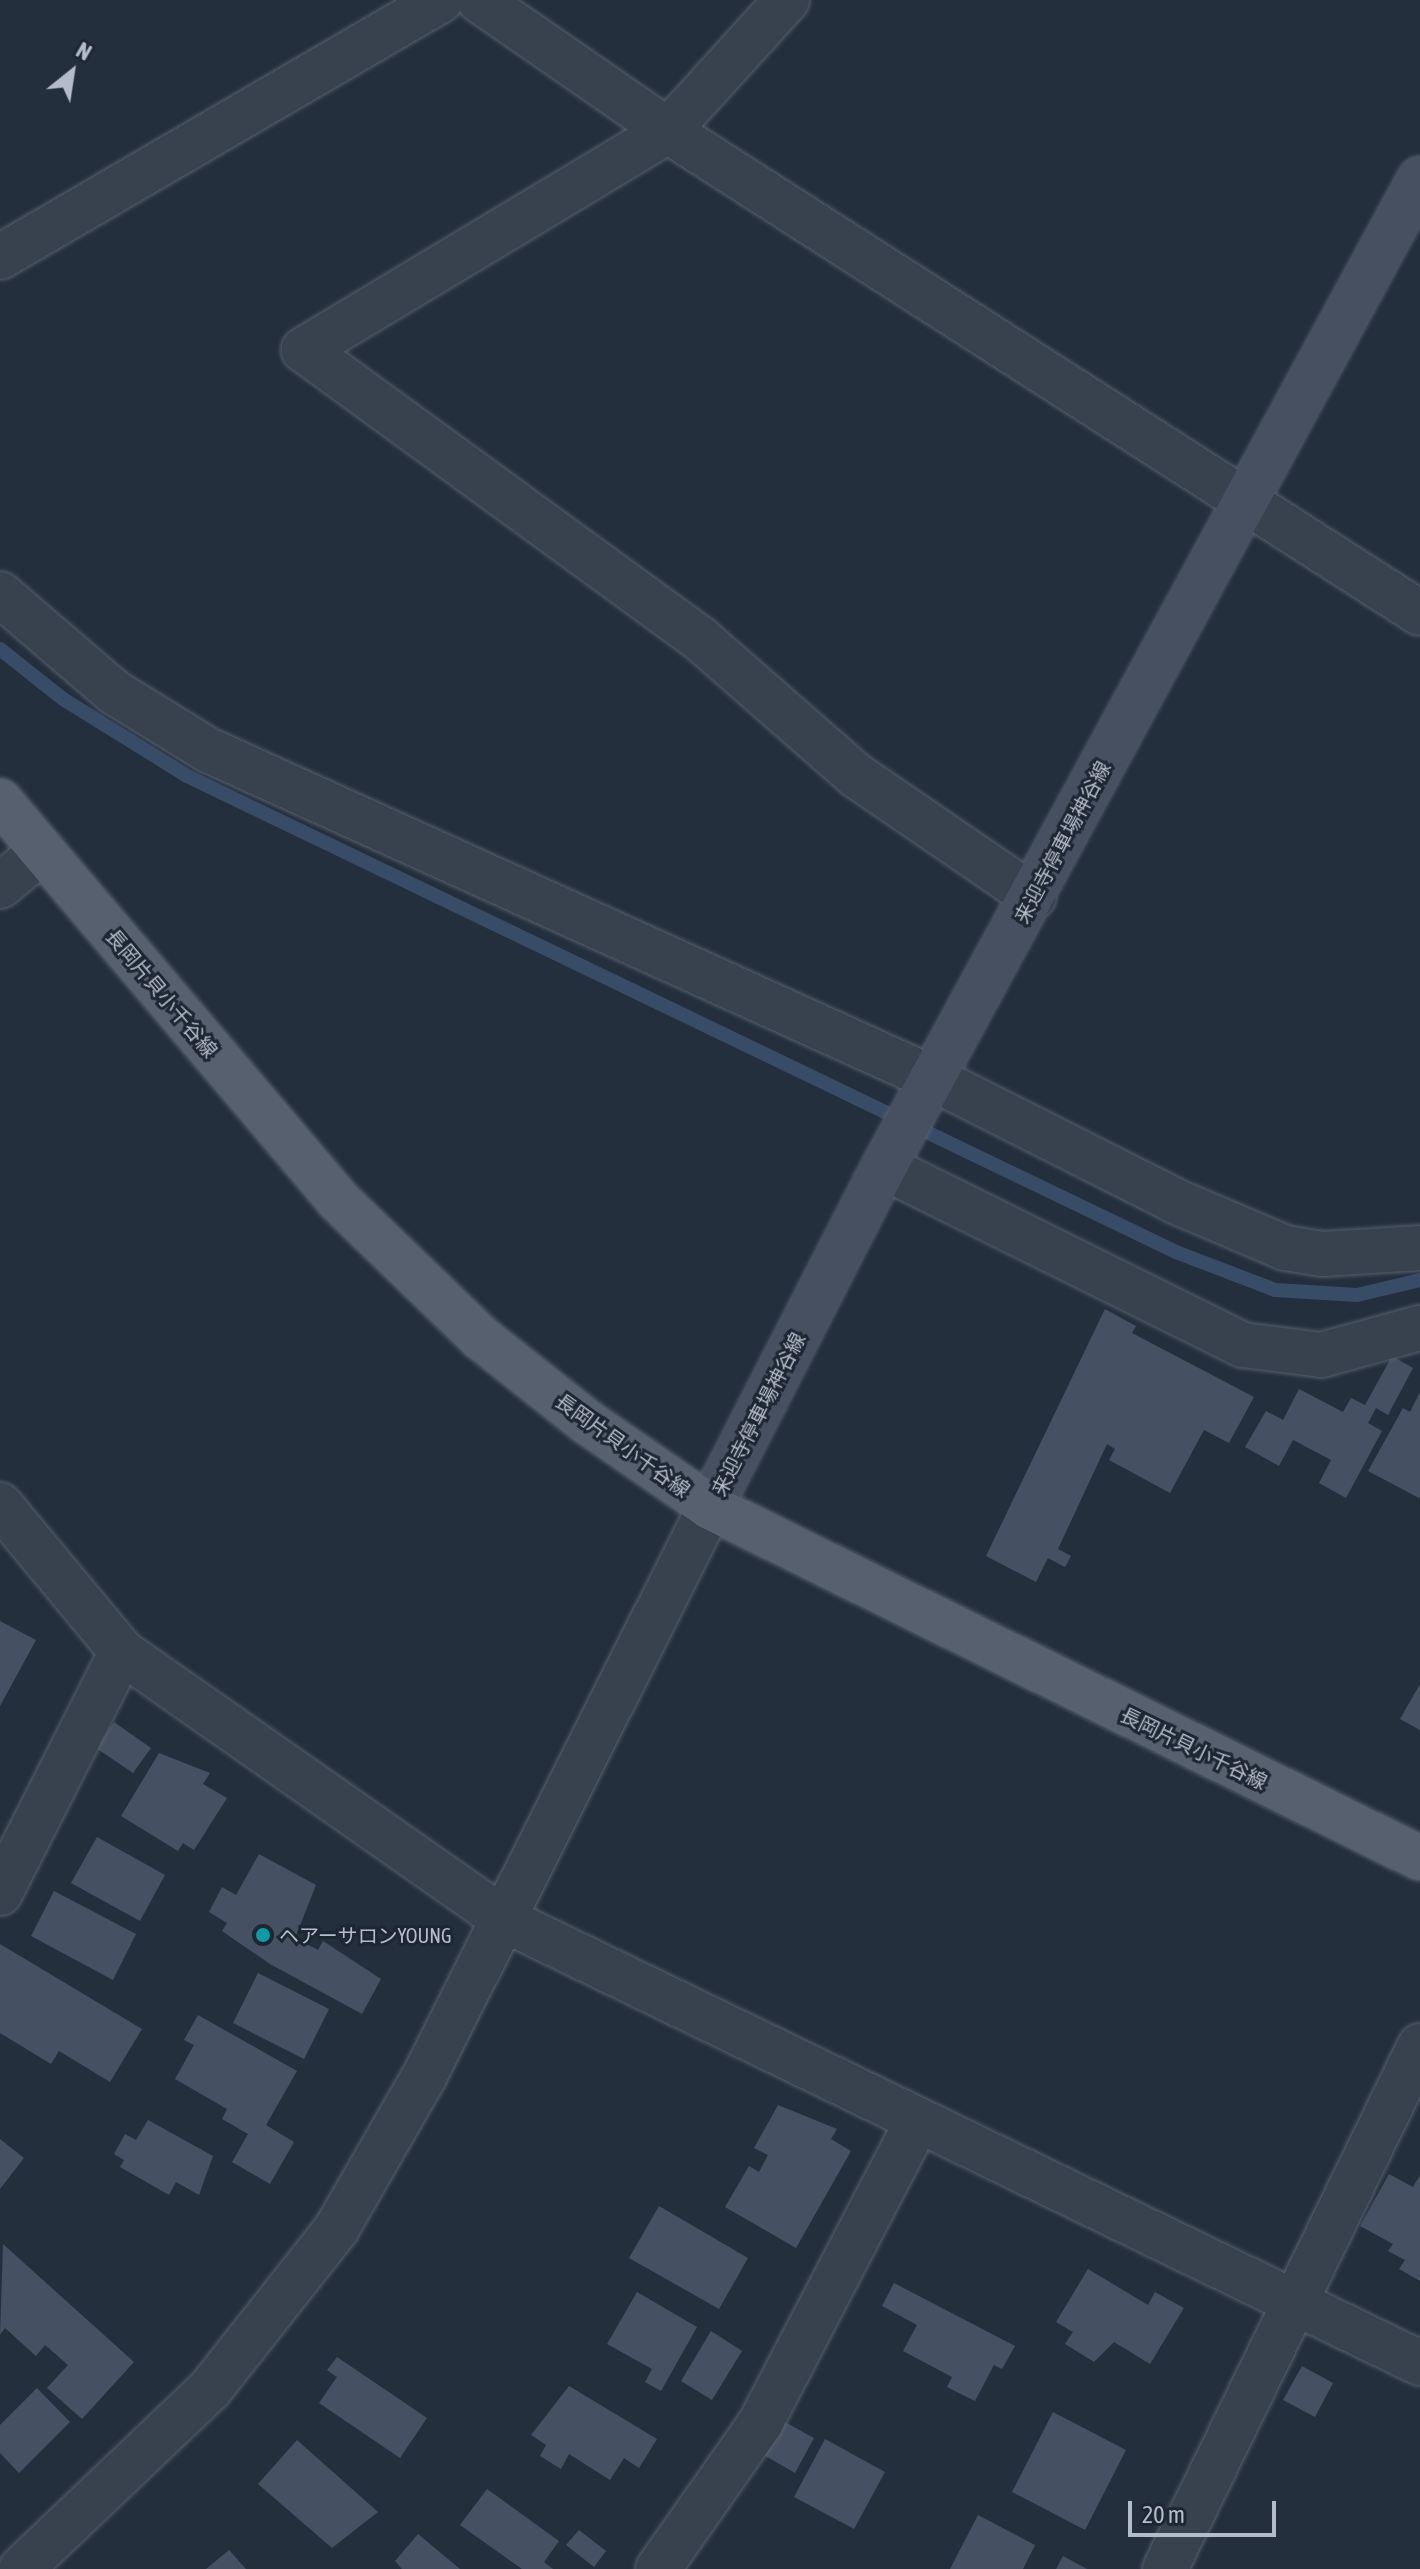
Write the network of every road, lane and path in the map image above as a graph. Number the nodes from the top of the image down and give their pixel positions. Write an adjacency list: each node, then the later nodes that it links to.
1 (441, 0): 6 (street)
2 (479, 0): 4 (street)
3 (787, 0): 4 (street)
4 (668, 131): 7 (street); 13 (street)
5 (1420, 179): 7 (main road, 来迎寺停車場神谷線)
6 (0, 257)
7 (1241, 501): 9 (street); 13 (main road, 来迎寺停車場神谷線)
8 (0, 594): 14 (street)
9 (1420, 613)
10 (0, 801): 11 (main road, 長岡片貝小千谷線)
11 (42, 851): 12 (street); 19 (main road, 長岡片貝小千谷線)
12 (0, 886)
13 (1034, 897): 14 (main road, 来迎寺停車場神谷線)
14 (934, 1079): 15 (main road, 来迎寺停車場神谷線); 16 (street)
15 (884, 1167): 17 (street); 19 (main road, 来迎寺停車場神谷線)
16 (1420, 1248)
17 (1420, 1328)
18 (0, 1505): 20 (street)
19 (710, 1507): 21 (main road, 長岡片貝小千谷線); 23 (street)
20 (122, 1652): 22 (street); 23 (street)
21 (1420, 1858)
22 (0, 1893)
23 (503, 1919): 25 (street); 28 (street)
24 (1420, 2046): 26 (street)
25 (916, 2124): 26 (street); 29 (street)
26 (1297, 2300): 27 (street); 30 (street)
27 (1420, 2363)
28 (21, 2569)
29 (658, 2569)
30 (1165, 2569)

